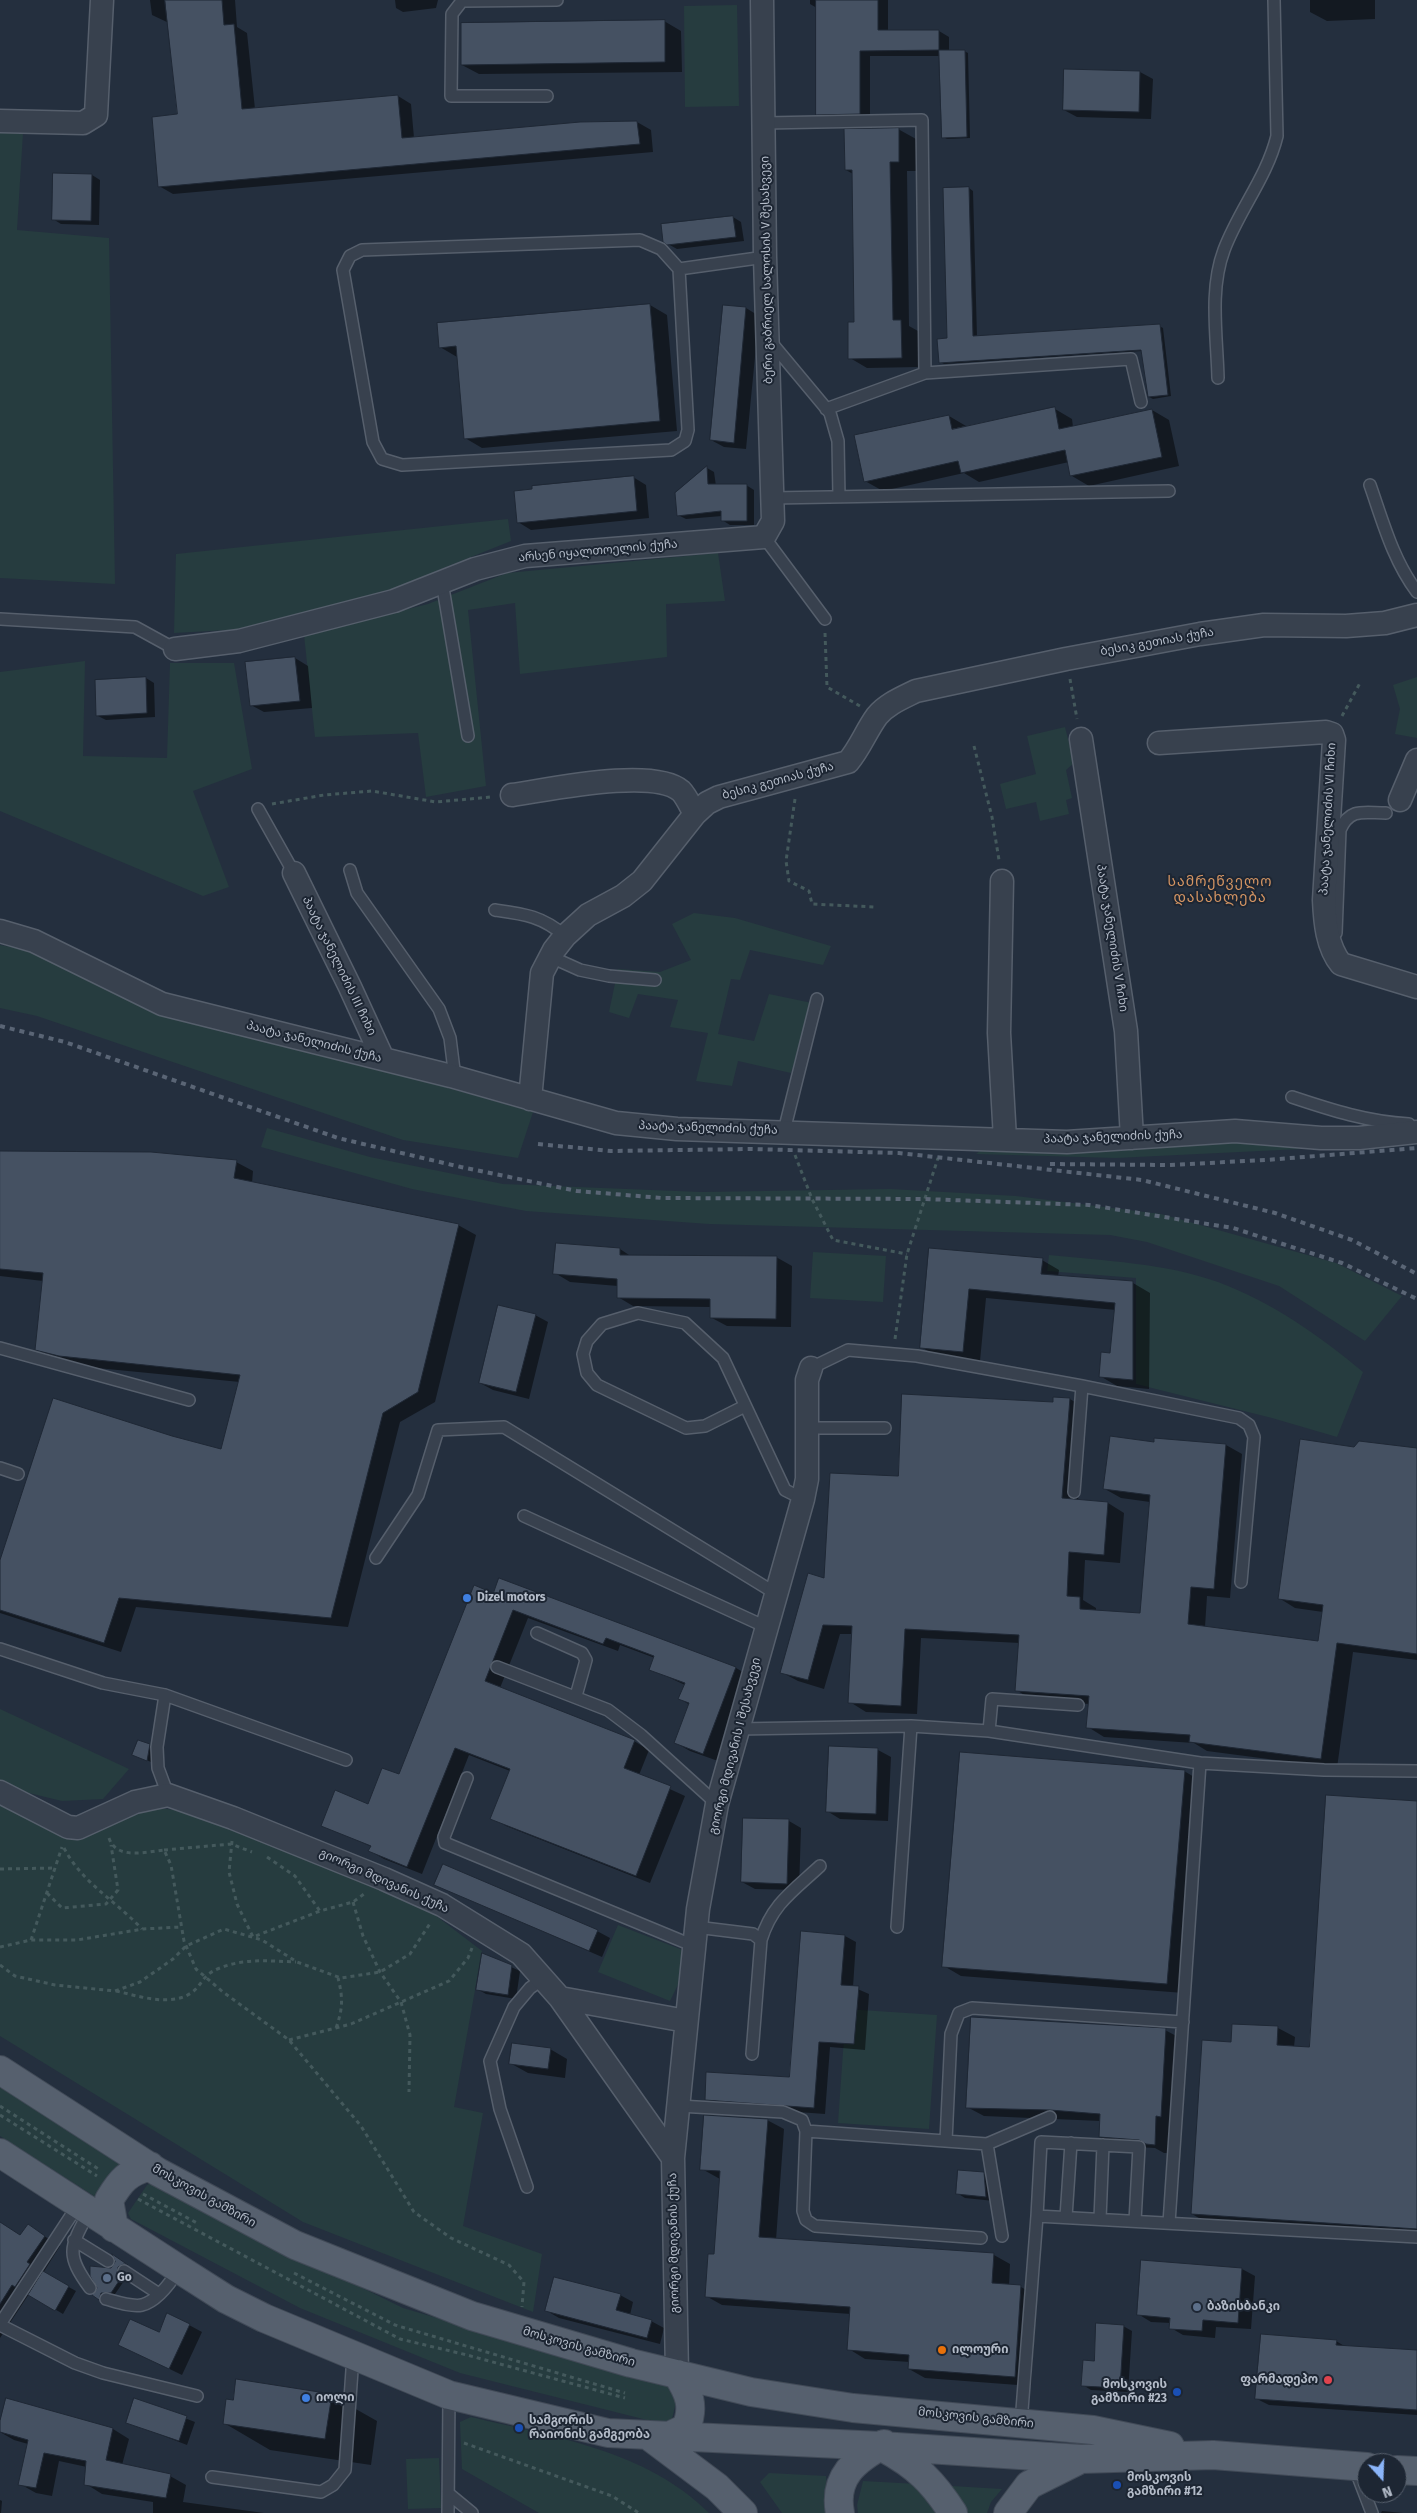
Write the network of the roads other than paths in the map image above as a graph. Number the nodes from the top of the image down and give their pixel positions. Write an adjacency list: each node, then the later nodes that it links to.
1 (102, 0): 6 (street)
2 (557, 0): 5 (lane)
3 (762, 0): 7 (street, ბერი გაბრიელ სალოსის V შესახვევი)
4 (1274, 0): 12 (lane)
5 (546, 96)
6 (0, 122)
7 (765, 122): 8 (street, ბერი გაბრიელ სალოსის V შესახვევი); 11 (lane)
8 (765, 257): 9 (lane); 10 (street, ბერი გაბრიელ სალოსის V შესახვევი)
9 (680, 269): 9 (lane)
10 (769, 340): 14 (lane); 18 (street, ბერი გაბრიელ სალოსის V შესახვევი)
11 (925, 373): 13 (lane); 14 (lane)
12 (1218, 378)
13 (1141, 402)
14 (826, 409): 17 (lane)
15 (1370, 485): 21 (lane)
16 (1169, 491): 17 (lane)
17 (839, 497): 18 (lane)
18 (772, 498): 19 (street, ბერი გაბრიელ სალოსის V შესახვევი)
19 (764, 537): 20 (street, არსენ იყალთოელის ქუჩა); 24 (lane)
20 (442, 582): 25 (street, არსენ იყალთოელის ქუჩა); 26 (lane)
21 (1417, 592)
22 (1417, 615): 33 (street, ბესიკ გეთიას ქუჩა)
23 (0, 619): 25 (lane)
24 (825, 619)
25 (175, 649)
26 (468, 736)
27 (1081, 740): 51 (street, პაატა ჯანელიძის V ჩიხი)
28 (1159, 743): 40 (street, პაატა ჯანელიძის VI ჩიხი)
29 (1417, 760): 31 (street)
30 (512, 795): 33 (street)
31 (1393, 807): 40 (lane)
32 (258, 809): 35 (lane)
33 (695, 814): 39 (street, ბესიკ გეთიას ქუჩა)
34 (350, 870): 46 (lane)
35 (294, 874): 45 (street, პაატა ჯანელიძის III ჩიხი)
36 (1002, 881): 52 (street)
37 (495, 910): 39 (lane)
38 (0, 931): 45 (street, პაატა ჯანელიძის ქუჩა)
39 (565, 936): 41 (street, ბესიკ გეთიას ქუჩა)
40 (1331, 945): 43 (street, პაატა ჯანელიძის VI ჩიხი)
41 (551, 957): 42 (lane); 48 (street, ბესიკ გეთიას ქუჩა)
42 (655, 980)
43 (1417, 987)
44 (817, 999): 50 (lane)
45 (383, 1059): 46 (street, პაატა ჯანელიძის ქუჩა)
46 (451, 1076): 48 (street, პაატა ჯანელიძის ქუჩა)
47 (1292, 1097): 49 (lane)
48 (530, 1099): 50 (street, პაატა ჯანელიძის ქუჩა)
49 (1416, 1126): 51 (street, პაატა ჯანელიძის ქუჩა)
50 (789, 1131): 52 (street, პაატა ჯანელიძის ქუჩა)
51 (1132, 1138): 52 (street, პაატა ჯანელიძის ქუჩა)
52 (1005, 1139)
53 (0, 1348): 56 (lane)
54 (812, 1368): 55 (lane); 58 (street, გიორგი მდივანის I შესახვევი)
55 (1082, 1386): 62 (lane); 66 (lane)
56 (189, 1400)
57 (745, 1406): 57 (lane); 63 (lane)
58 (807, 1428): 59 (lane); 63 (street, გიორგი მდივანის I შესახვევი)
59 (885, 1428)
60 (0, 1468): 61 (lane)
61 (18, 1474)
62 (1074, 1492)
63 (803, 1499): 67 (street, გიორგი მდივანის I შესახვევი)
64 (524, 1516): 68 (lane)
65 (376, 1558): 67 (lane)
66 (1241, 1582)
67 (775, 1593): 68 (street, გიორგი მდივანის I შესახვევი)
68 (766, 1627): 76 (street, გიორგი მდივანის I შესახვევი)
69 (537, 1633): 73 (lane)
70 (0, 1648): 72 (lane)
71 (497, 1667): 73 (lane)
72 (166, 1695): 78 (lane); 83 (lane)
73 (576, 1696): 84 (lane)
74 (1078, 1705): 77 (lane)
75 (911, 1726): 76 (lane); 77 (lane); 86 (lane)
76 (738, 1729): 84 (street, გიორგი მდივანის I შესახვევი)
77 (989, 1731): 79 (lane)
78 (346, 1760)
79 (1200, 1763): 80 (lane); 92 (lane)
80 (1417, 1771)
81 (467, 1778): 87 (lane)
82 (0, 1792): 83 (street)
83 (168, 1795): 89 (street, გიორგი მდივანის ქუჩა)
84 (717, 1804): 87 (street, გიორგი მდივანის I შესახვევი)
85 (820, 1866): 88 (lane)
86 (897, 1927)
87 (695, 1936): 88 (lane); 91 (street, გიორგი მდივანის I შესახვევი)
88 (761, 1940): 93 (lane)
89 (544, 1978): 90 (street, გიორგი მდივანის ქუჩა); 105 (lane)
90 (560, 1998): 91 (street); 103 (street, გიორგი მდივანის ქუჩა)
91 (686, 2021): 95 (street, გიორგი მდივანის I შესახვევი)
92 (1183, 2022): 98 (lane); 111 (lane)
93 (752, 2054)
94 (0, 2070): 104 (main road, მოსკოვის გამზირი)
95 (678, 2106): 97 (lane); 103 (street, გიორგი მდივანის I შესახვევი)
96 (1050, 2117): 100 (lane)
97 (806, 2131): 98 (lane); 115 (lane)
98 (946, 2141): 100 (lane)
99 (1071, 2143): 101 (lane); 107 (lane); 108 (lane)
100 (986, 2144): 113 (lane)
101 (1103, 2145): 109 (lane); 110 (lane)
102 (0, 2153): 106 (main road, მოსკოვის გამზირი)
103 (673, 2158): 125 (street, გიორგი მდივანის ქუჩა)
104 (150, 2166): 112 (main road); 125 (main road, მოსკოვის გამზირი)
105 (527, 2187)
106 (84, 2208): 112 (main road, მოსკოვის გამზირი); 116 (lane); 123 (lane)
107 (1037, 2216): 108 (lane); 130 (lane)
108 (1066, 2217): 109 (lane)
109 (1100, 2219): 110 (lane)
110 (1135, 2221): 111 (lane)
111 (1169, 2223): 114 (lane)
112 (114, 2228): 118 (main road, მოსკოვის გამზირი)
113 (1002, 2236)
114 (1417, 2237)
115 (982, 2238)
116 (74, 2240): 117 (lane); 120 (lane)
117 (108, 2261)
118 (179, 2269): 121 (lane); 124 (main road, მოსკოვის გამზირი)
119 (124, 2272): 121 (lane)
120 (90, 2288)
121 (159, 2294): 122 (lane)
122 (106, 2299)
123 (0, 2325): 128 (lane)
124 (353, 2356): 127 (main road, მოსკოვის გამზირი); 136 (lane)
125 (677, 2374): 126 (main road, მოსკოვის გამზირი); 131 (main road)
126 (751, 2392): 129 (main road, მოსკოვის გამზირი); 132 (main road)
127 (450, 2395): 131 (main road, მოსკოვის გამზირი); 137 (lane)
128 (197, 2396)
129 (955, 2416): 130 (main road, მოსკოვის გამზირი); 132 (main road)
130 (1021, 2423): 133 (main road, მოსკოვის გამზირი)
131 (658, 2436): 132 (main road, მოსკოვის გამზირი); 140 (main road)
132 (880, 2446): 134 (main road, მოსკოვის გამზირი); 141 (main road); 142 (main road)
133 (1214, 2454): 134 (main road, მოსკოვის გამზირი); 135 (main road, მოსკოვის გამზირი)
134 (1081, 2459): 143 (main road)
135 (1357, 2467)
136 (212, 2477)
137 (449, 2494): 138 (lane); 139 (lane)
138 (448, 2513)
139 (472, 2513)
140 (743, 2513)
141 (840, 2513)
142 (953, 2513)
143 (1008, 2513)

